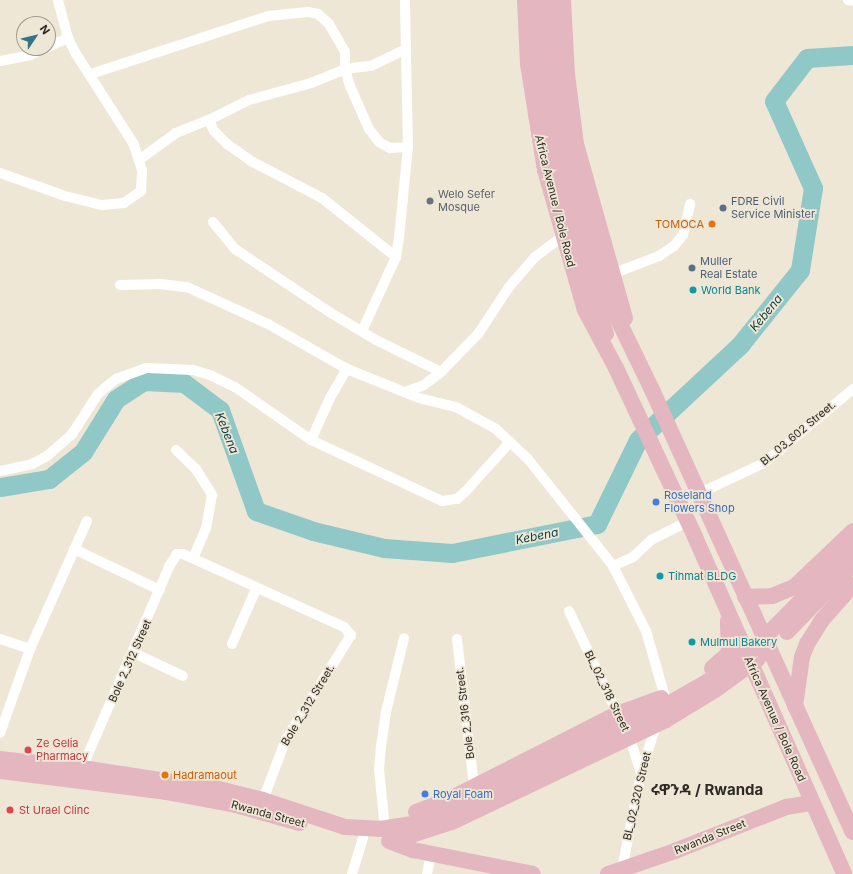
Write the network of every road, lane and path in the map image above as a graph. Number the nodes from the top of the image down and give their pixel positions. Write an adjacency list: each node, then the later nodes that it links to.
1 (58, 0): 9 (street)
2 (405, 0): 10 (street)
3 (525, 0): 20 (main road, Africa Avenue / Bole Road)
4 (537, 0): 26 (main road, Africa Avenue / Bole Road)
5 (549, 0): 25 (main road, Africa Avenue / Bole Road)
6 (563, 0): 22 (main road, Africa Avenue / Bole Road)
7 (848, 0): 8 (street)
8 (853, 1)
9 (68, 38): 11 (street); 13 (street)
10 (406, 49): 12 (street); 15 (street)
11 (0, 61)
12 (345, 69): 13 (street); 14 (street); 15 (street)
13 (91, 74): 16 (street)
14 (209, 120): 16 (street); 21 (street)
15 (408, 147): 21 (street)
16 (139, 160): 17 (street)
17 (0, 173)
18 (690, 204): 22 (street)
19 (212, 222): 24 (street)
20 (563, 236): 26 (main road, Africa Avenue / Bole Road); 28 (street)
21 (396, 257): 24 (street)
22 (612, 274): 25 (main road, Africa Avenue / Bole Road)
23 (120, 285): 27 (street)
24 (362, 331): 28 (street)
25 (637, 358): 35 (main road, Africa Avenue / Bole Road)
26 (616, 368): 37 (main road, Africa Avenue / Bole Road)
27 (347, 369): 30 (street); 31 (street)
28 (442, 372): 30 (street)
29 (853, 389): 35 (street, BL_03_602 Street.)
30 (405, 392): 32 (street)
31 (311, 440): 32 (street); 34 (street)
32 (510, 442): 43 (street)
33 (176, 450): 41 (street)
34 (0, 471)
35 (698, 494): 47 (main road, Africa Avenue / Bole Road)
36 (87, 520): 39 (street)
37 (687, 522): 43 (street); 49 (main road, Africa Avenue / Bole Road)
38 (853, 531): 47 (main road)
39 (74, 548): 46 (street); 54 (street)
40 (853, 548): 68 (main road)
41 (193, 558): 45 (street); 46 (street, Bole 2_312 Street)
42 (853, 564): 72 (main road)
43 (613, 566): 57 (street)
44 (853, 586): 58 (main road)
45 (256, 589): 53 (street); 66 (street, Bole 2_312 Street.)
46 (160, 590): 55 (street, Bole 2_312 Street)
47 (745, 597): 58 (main road, Africa Avenue / Bole Road)
48 (569, 611): 59 (street, BL_02_318 Street)
49 (728, 614): 57 (main road, Rwanda Street); 67 (main road, Africa Avenue / Bole Road)
50 (404, 638): 69 (street)
51 (0, 639): 54 (street)
52 (457, 639): 65 (street, Bole 2_316 Street.)
53 (232, 644)
54 (30, 649): 60 (street)
55 (134, 653): 56 (street); 62 (street, Bole 2_312 Street)
56 (183, 676)
57 (665, 697): 59 (main road, Rwanda Street); 64 (street, BL_02_320 Street)
58 (795, 706): 70 (main road, Africa Avenue / Bole Road)
59 (617, 714): 64 (street, BL_02_318 Street); 65 (main road, Rwanda Street)
60 (0, 733)
61 (0, 759): 62 (main road, Rwanda Street)
62 (82, 768): 66 (main road, Rwanda Street)
63 (0, 771): 71 (main road, Rwanda Street)
64 (641, 773): 74 (street, BL_02_320 Street)
65 (474, 786): 69 (main road, Rwanda Street)
66 (263, 800): 68 (main road, Rwanda Street)
67 (812, 803): 74 (main road, Rwanda Street); 78 (main road, Africa Avenue / Bole Road)
68 (313, 817): 69 (main road, Rwanda Street)
69 (384, 819)
70 (853, 832)
71 (363, 838): 72 (main road, Rwanda Street); 75 (street)
72 (393, 841): 73 (main road, Rwanda Street)
73 (431, 853): 76 (street); 77 (main road, Rwanda Street)
74 (617, 873)
75 (352, 874)
76 (427, 874)
77 (532, 874)
78 (844, 874)

